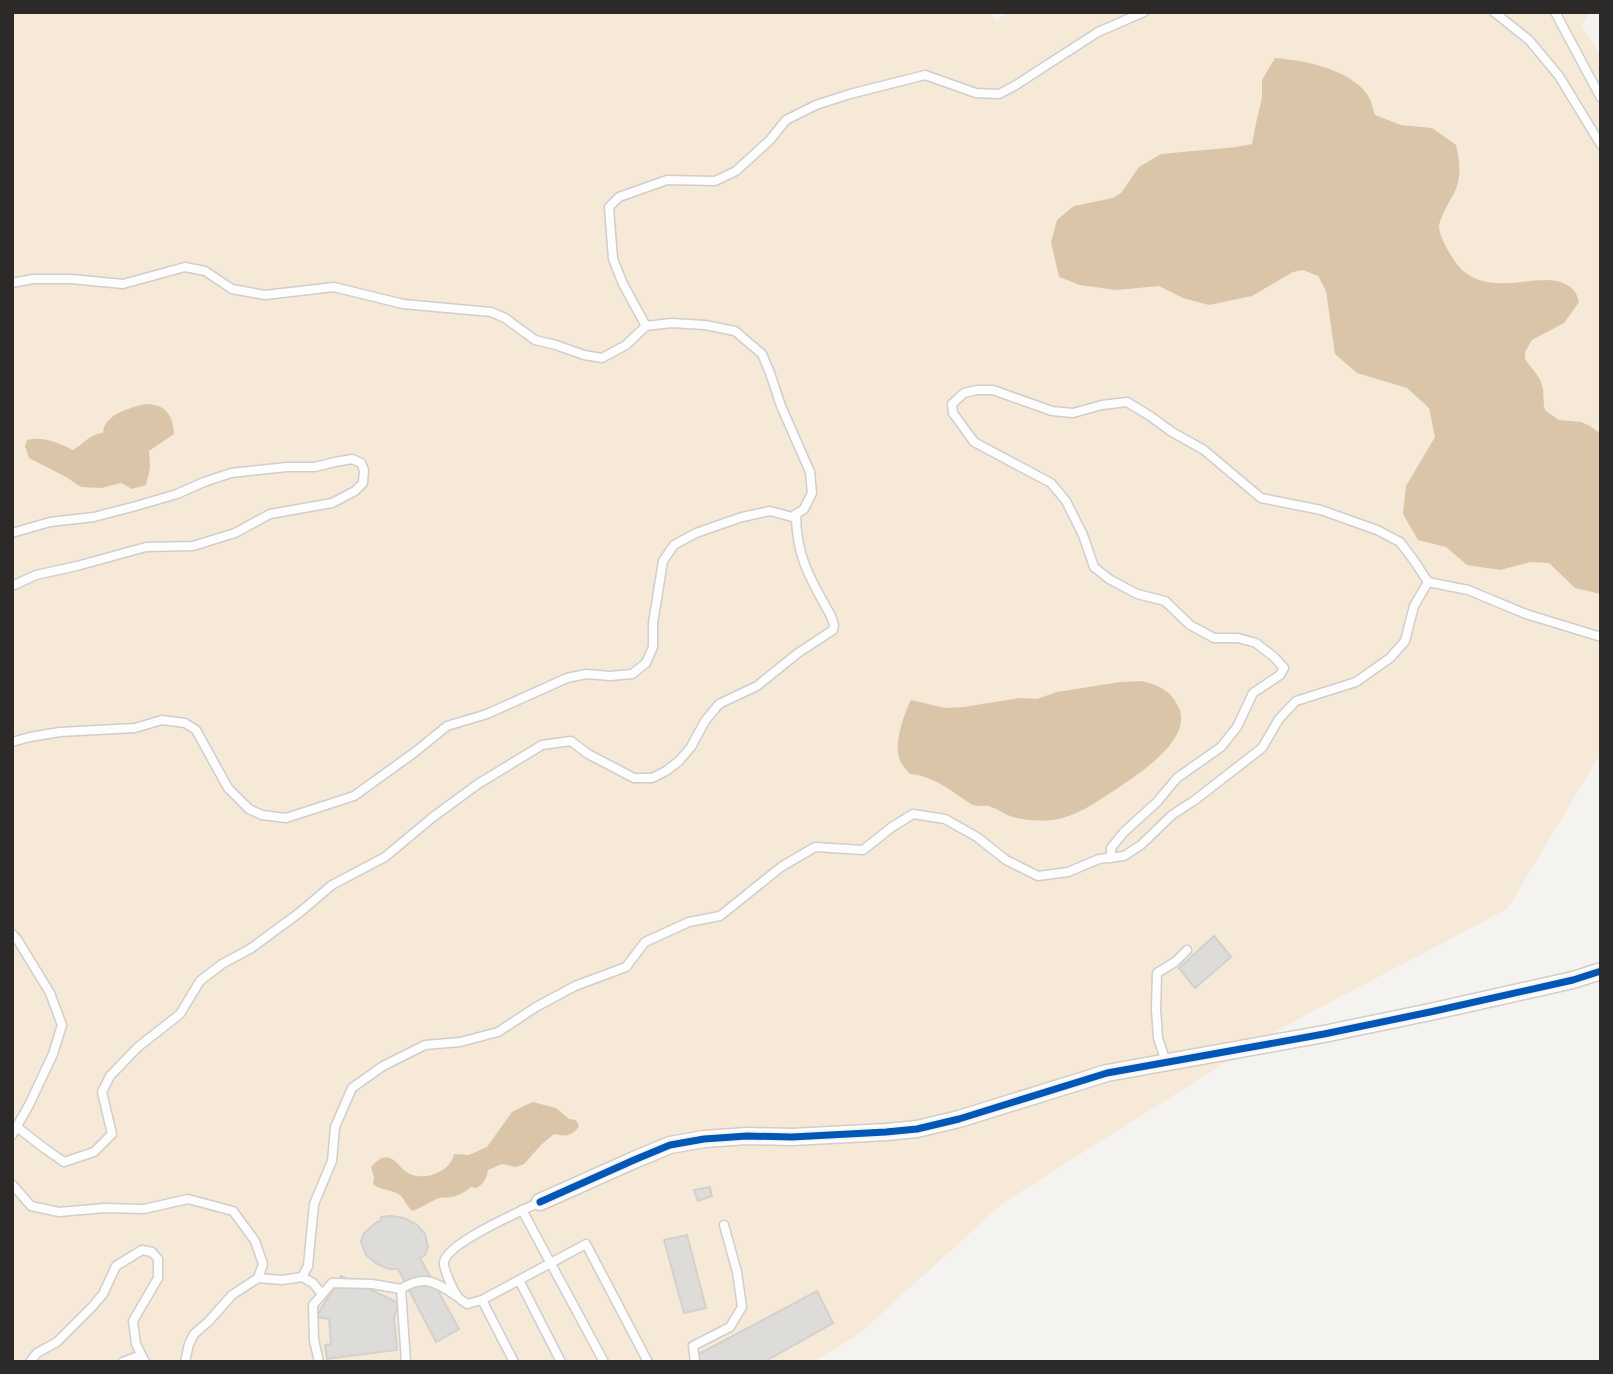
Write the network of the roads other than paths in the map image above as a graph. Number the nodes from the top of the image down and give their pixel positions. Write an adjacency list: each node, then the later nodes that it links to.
1 (1144, 12): 7 (lane)
2 (1494, 12): 5 (lane)
3 (1555, 12): 4 (lane)
4 (1601, 98)
5 (1601, 145)
6 (12, 283): 7 (lane)
7 (646, 326): 8 (lane)
8 (796, 514): 13 (lane); 19 (lane)
9 (12, 533): 11 (lane)
10 (1428, 582): 12 (lane); 14 (lane); 14 (lane)
11 (12, 586)
12 (1601, 637)
13 (12, 742)
14 (1111, 858): 26 (lane)
15 (12, 934): 19 (lane)
16 (1187, 950): 18 (lane)
17 (1601, 971): 18 (street)
18 (1166, 1062): 21 (street)
19 (15, 1131)
20 (12, 1184): 25 (lane)
21 (540, 1202): 22 (lane)
22 (523, 1210): 24 (lane); 30 (lane)
23 (724, 1225): 42 (lane)
24 (551, 1262): 27 (lane); 40 (lane); 41 (lane)
25 (258, 1278): 26 (lane); 35 (lane)
26 (302, 1278): 29 (lane)
27 (519, 1280): 31 (lane); 39 (lane)
28 (401, 1289): 29 (lane); 30 (lane); 37 (lane)
29 (322, 1294): 36 (lane)
30 (458, 1297): 31 (lane)
31 (482, 1300): 38 (lane)
32 (143, 1358): 33 (lane); 34 (lane)
33 (30, 1362)
34 (123, 1362)
35 (185, 1362)
36 (319, 1362)
37 (406, 1362)
38 (513, 1362)
39 (561, 1362)
40 (604, 1362)
41 (648, 1362)
42 (695, 1362)

